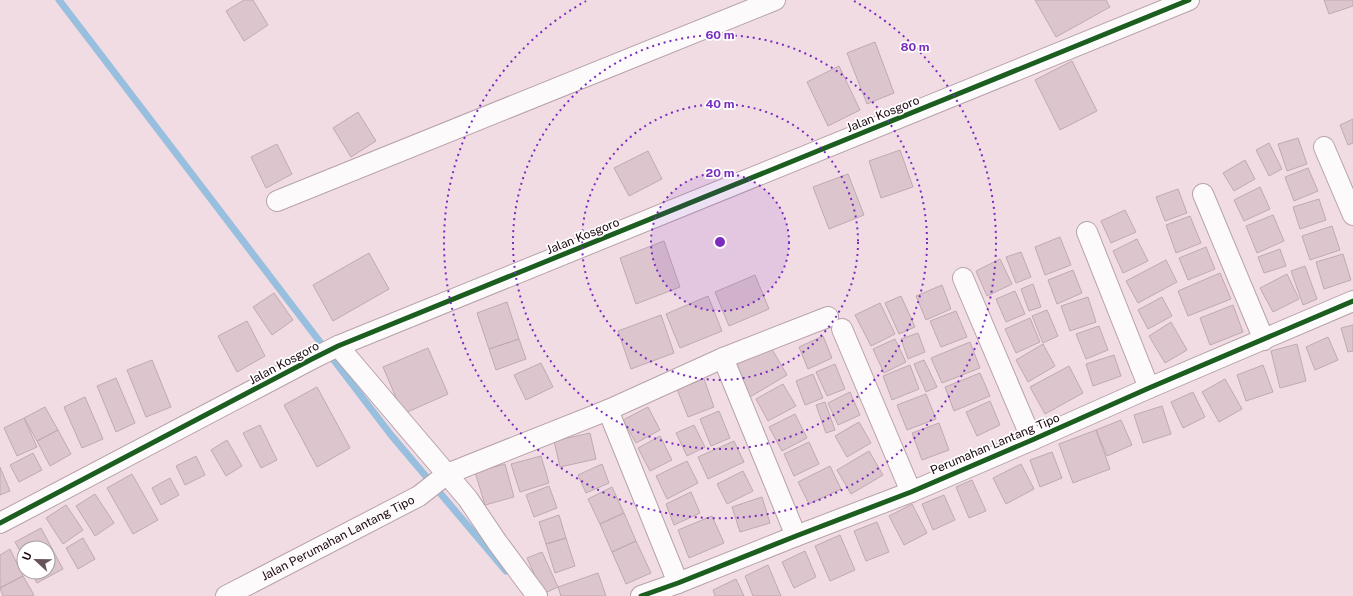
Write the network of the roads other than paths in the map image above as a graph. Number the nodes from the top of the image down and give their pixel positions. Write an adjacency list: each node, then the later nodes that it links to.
1 (775, 0): 5 (street)
2 (1189, 0): 11 (street, Jalan Kosgoro)
3 (1324, 147): 6 (street)
4 (1203, 194): 10 (street)
5 (277, 201)
6 (1353, 215)
7 (1087, 232): 13 (street)
8 (963, 278): 15 (street)
9 (1353, 301): 10 (street, Perumahan Lantang Tipo)
10 (1264, 340): 13 (street, Perumahan Lantang Tipo)
11 (337, 347): 16 (street); 18 (street, Jalan Kosgoro)
12 (723, 358): 14 (street, Jalan Perumahan Lantang Tipo); 17 (street, Jalan Perumahan Lantang Tipo); 19 (street)
13 (1148, 388): 15 (street, Perumahan Lantang Tipo)
14 (608, 410): 16 (street, Jalan Perumahan Lantang Tipo); 20 (street)
15 (1032, 440): 17 (street, Perumahan Lantang Tipo)
16 (446, 475): 21 (street, Jalan Perumahan Lantang Tipo); 22 (street)
17 (910, 492): 19 (street, Perumahan Lantang Tipo)
18 (0, 523)
19 (796, 536): 20 (street, Perumahan Lantang Tipo)
20 (678, 583): 23 (street, Perumahan Lantang Tipo)
21 (226, 596)
22 (537, 596)
23 (642, 596)

